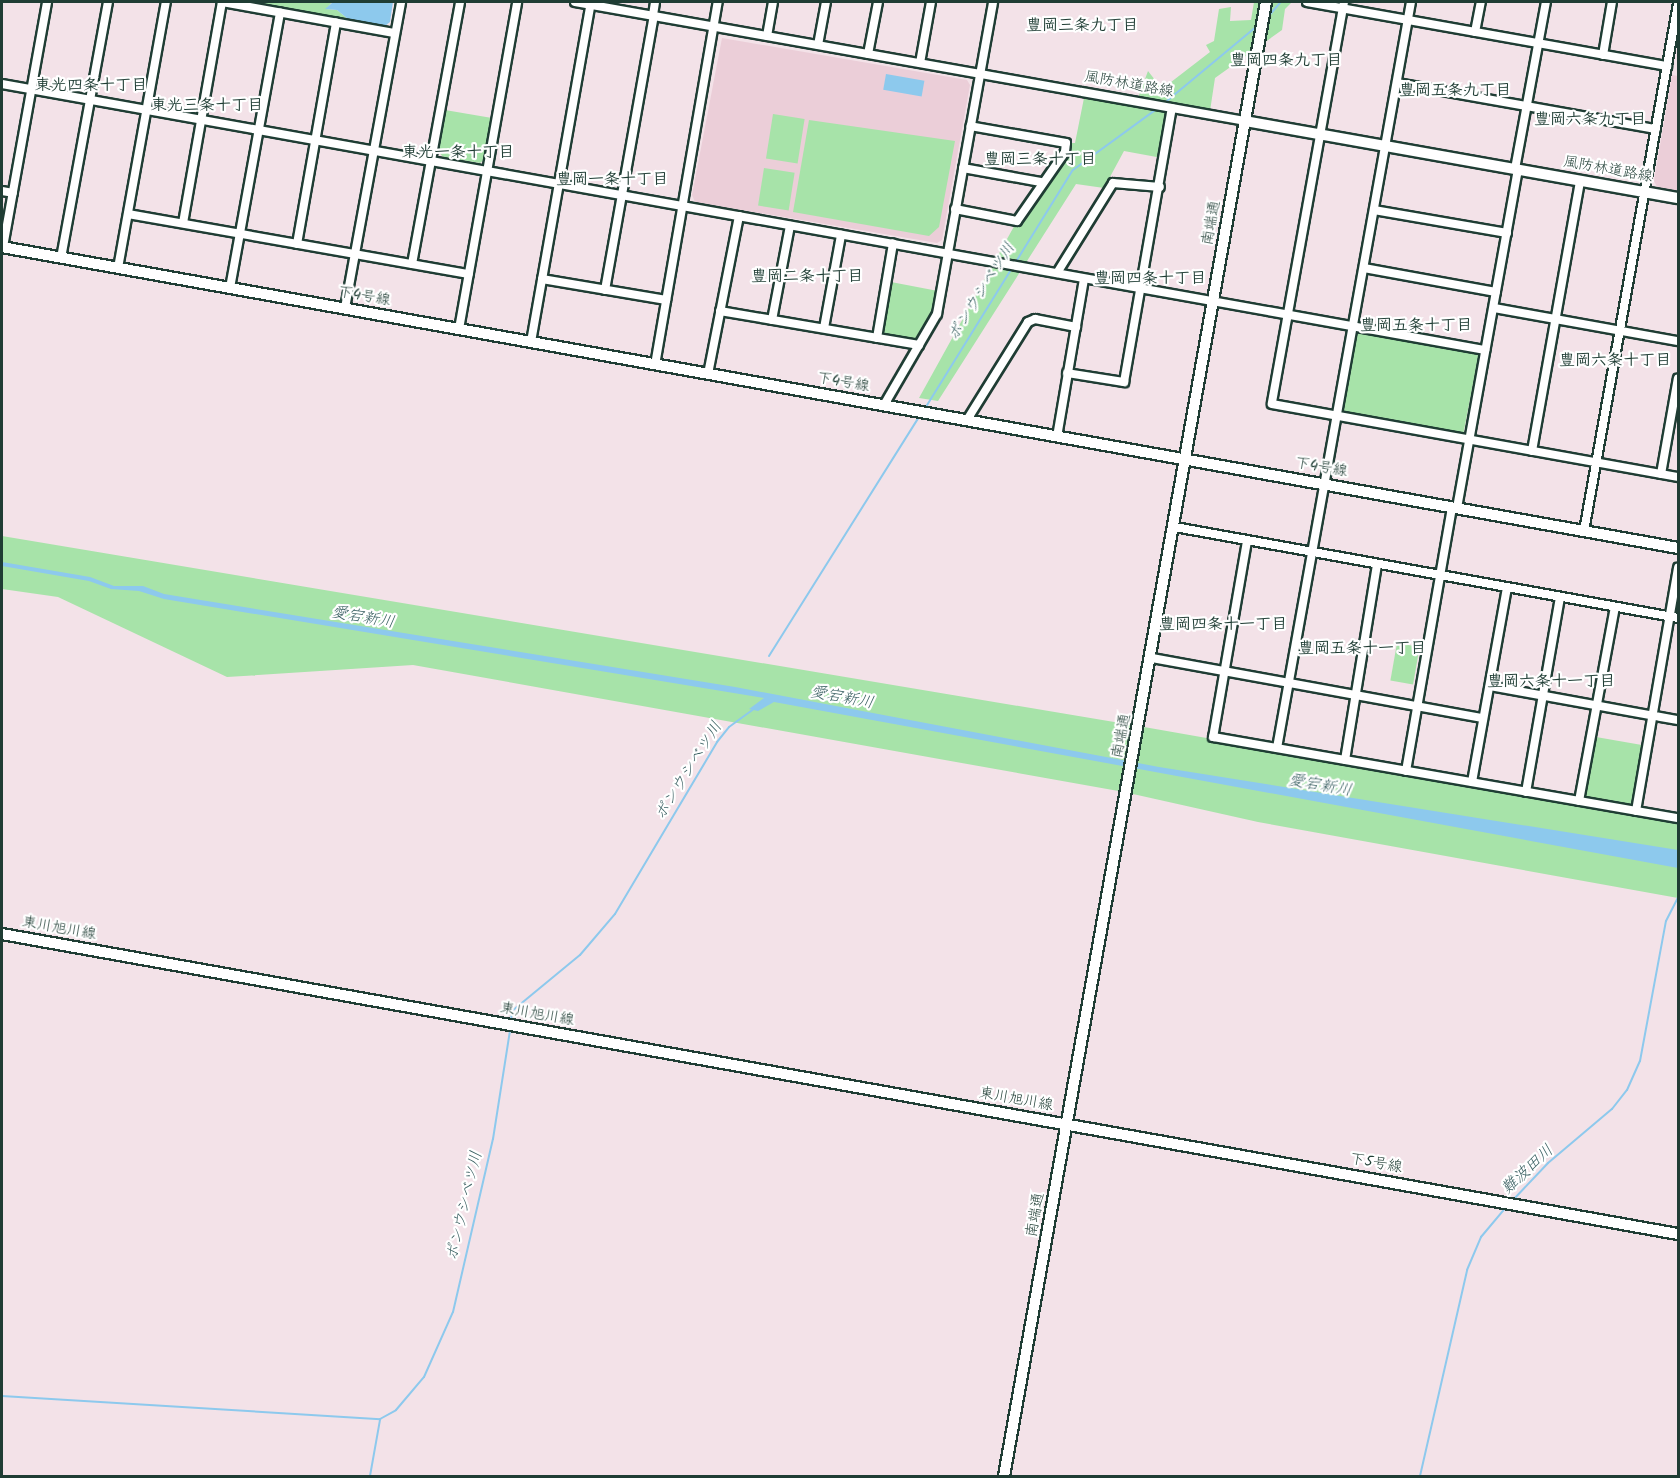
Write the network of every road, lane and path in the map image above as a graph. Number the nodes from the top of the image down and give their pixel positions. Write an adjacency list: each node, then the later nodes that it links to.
1 (47, 2): 42 (street)
2 (108, 2): 43 (street)
3 (166, 2): 45 (street)
4 (222, 2): 25 (street); 47 (street)
5 (401, 2): 31 (street)
6 (460, 2): 56 (street)
7 (517, 2): 58 (street)
8 (575, 2): 21 (street, 風防林道路線)
9 (655, 2): 26 (street)
10 (718, 2): 29 (street)
11 (773, 2): 32 (street)
12 (826, 2): 34 (street)
13 (878, 2): 35 (street)
14 (931, 2): 37 (street)
15 (993, 2): 39 (street)
16 (1307, 2): 24 (street)
17 (1411, 2): 27 (street)
18 (1481, 2): 30 (street)
19 (1546, 2): 33 (street)
20 (1612, 2): 36 (street)
21 (591, 3): 26 (street, 風防林道路線); 62 (street)
22 (1678, 4): 38 (street)
23 (1265, 5): 48 (street, 南端通)
24 (1344, 5): 27 (street); 52 (street)
25 (280, 12): 28 (street); 50 (street)
26 (654, 15): 29 (street, 風防林道路線); 67 (street)
27 (1408, 20): 30 (street); 40 (street)
28 (336, 22): 31 (street); 53 (street)
29 (714, 26): 32 (street, 風防林道路線); 69 (street)
30 (1475, 32): 33 (street)
31 (394, 33): 55 (street)
32 (767, 36): 34 (street, 風防林道路線)
33 (1538, 44): 36 (street); 44 (street)
34 (818, 45): 35 (street, 風防林道路線)
35 (868, 54): 37 (street, 風防林道路線)
36 (1603, 55): 38 (street)
37 (920, 63): 39 (street, 風防林道路線)
38 (1667, 66): 51 (street)
39 (980, 74): 46 (street, 風防林道路線); 49 (street)
40 (1397, 83): 44 (street); 54 (street)
41 (2, 84): 42 (street)
42 (31, 88): 43 (street); 66 (street)
43 (89, 101): 45 (street); 84 (street)
44 (1527, 106): 51 (street); 59 (street)
45 (146, 108): 47 (street); 72 (street)
46 (1171, 108): 48 (street, 風防林道路線); 63 (street)
47 (202, 121): 50 (street); 74 (street)
48 (1245, 121): 52 (street, 風防林道路線); 97 (street, 南端通)
49 (970, 126): 57 (street); 61 (street)
50 (259, 128): 53 (street); 77 (street)
51 (1656, 129): 65 (street)
52 (1321, 134): 54 (street, 風防林道路線); 101 (street)
53 (315, 141): 55 (street); 80 (street)
54 (1385, 146): 59 (street, 風防林道路線); 71 (street)
55 (374, 149): 56 (street); 82 (street)
56 (431, 162): 58 (street); 85 (street)
57 (963, 168): 61 (street); 70 (street)
58 (487, 169): 62 (street); 89 (street)
59 (1517, 169): 60 (street, 風防林道路線); 76 (street)
60 (1580, 181): 65 (street, 風防林道路線); 102 (street)
61 (1041, 182): 70 (street)
62 (558, 185): 67 (street); 90 (street)
63 (1160, 187): 88 (street); 93 (street)
64 (2, 191): 66 (street)
65 (1645, 192): 68 (street, 風防林道路線); 108 (street)
66 (13, 193): 81 (street)
67 (623, 193): 69 (street); 94 (street)
68 (1678, 198)
69 (681, 206): 73 (street); 96 (street)
70 (955, 209): 83 (street)
71 (1374, 210): 76 (street); 87 (street)
72 (128, 214): 74 (street); 86 (street)
73 (738, 216): 75 (street); 100 (street)
74 (183, 223): 77 (street)
75 (790, 226): 78 (street); 103 (street)
76 (1507, 233): 95 (street)
77 (240, 234): 80 (street); 92 (street)
78 (841, 235): 79 (street); 106 (street)
79 (893, 243): 83 (street); 109 (street)
80 (297, 244): 82 (street)
81 (2, 247): 84 (street, 下4号線)
82 (354, 254): 85 (street); 98 (street)
83 (948, 254): 88 (street); 112 (street)
84 (61, 258): 86 (street, 下4号線)
85 (412, 264): 89 (street)
86 (118, 268): 92 (street, 下4号線)
87 (1364, 268): 95 (street); 104 (street)
88 (1057, 273): 91 (street)
89 (468, 274): 107 (street)
90 (542, 279): 94 (street); 111 (street)
91 (1084, 279): 93 (street); 105 (street)
92 (230, 288): 98 (street, 下4号線)
93 (1141, 288): 97 (street); 115 (street)
94 (605, 291): 96 (street)
95 (1497, 292): 99 (street)
96 (666, 300): 114 (street)
97 (1213, 302): 101 (street); 124 (street, 南端通)
98 (345, 308): 107 (street, 下4号線)
99 (1494, 308): 102 (street); 113 (street)
100 (720, 311): 103 (street); 116 (street)
101 (1288, 315): 104 (street); 119 (street)
102 (1555, 318): 108 (street); 123 (street)
103 (772, 320): 106 (street)
104 (1353, 326): 113 (street); 119 (street)
105 (1076, 327): 115 (street); 120 (street)
106 (824, 328): 109 (street)
107 (459, 329): 111 (street, 下4号線)
108 (1619, 330): 110 (street); 125 (street)
109 (877, 338): 112 (street)
110 (1678, 341)
111 (531, 342): 114 (street, 下4号線)
112 (918, 345): 118 (street)
113 (1485, 350): 122 (street)
114 (655, 365): 116 (street, 下4号線)
115 (1067, 373): 121 (street)
116 (708, 374): 118 (street, 下4号線)
117 (1678, 378): 126 (street)
118 (884, 405): 120 (street, 下4号線)
119 (1337, 416): 122 (street); 128 (street)
120 (967, 420): 121 (street, 下4号線)
121 (1057, 436): 124 (street, 下4号線)
122 (1470, 440): 123 (street); 129 (street)
123 (1532, 451): 125 (street)
124 (1186, 459): 128 (street, 下4号線); 130 (street, 南端通)
125 (1596, 463): 126 (street); 131 (street)
126 (1661, 474): 127 (street)
127 (1678, 477)
128 (1325, 484): 129 (street, 下4号線); 134 (street)
129 (1454, 508): 131 (street, 下4号線); 137 (street)
130 (1175, 527): 132 (street); 142 (street, 南端通)
131 (1584, 531): 133 (street, 下4号線)
132 (1247, 541): 134 (street); 143 (street)
133 (1678, 548)
134 (1312, 552): 135 (street); 144 (street)
135 (1377, 565): 137 (street); 146 (street)
136 (1678, 568): 141 (street)
137 (1441, 575): 138 (street); 149 (street)
138 (1506, 588): 139 (street); 145 (street)
139 (1560, 597): 140 (street); 147 (street)
140 (1615, 607): 141 (street); 148 (street)
141 (1674, 617): 150 (street)
142 (1152, 658): 143 (street); 162 (street, 南端通)
143 (1224, 671): 144 (street); 153 (street)
144 (1288, 682): 146 (street); 153 (street)
145 (1490, 686): 147 (street); 151 (street)
146 (1354, 694): 149 (street); 154 (street)
147 (1543, 695): 148 (street); 157 (street)
148 (1597, 705): 150 (street); 158 (street)
149 (1417, 706): 151 (street); 155 (street)
150 (1653, 715): 152 (street); 159 (street)
151 (1483, 718): 156 (street)
152 (1678, 720)
153 (1277, 748): 154 (street)
154 (1345, 760): 155 (street)
155 (1406, 771): 156 (street)
156 (1472, 782): 157 (street)
157 (1526, 792): 158 (street)
158 (1579, 801): 159 (street)
159 (1636, 811): 160 (street)
160 (1678, 818)
161 (2, 934): 162 (street, 東川旭川線)
162 (1068, 1124): 163 (street, 下5号線); 164 (street, 南端通)
163 (1678, 1234)
164 (1004, 1476)

